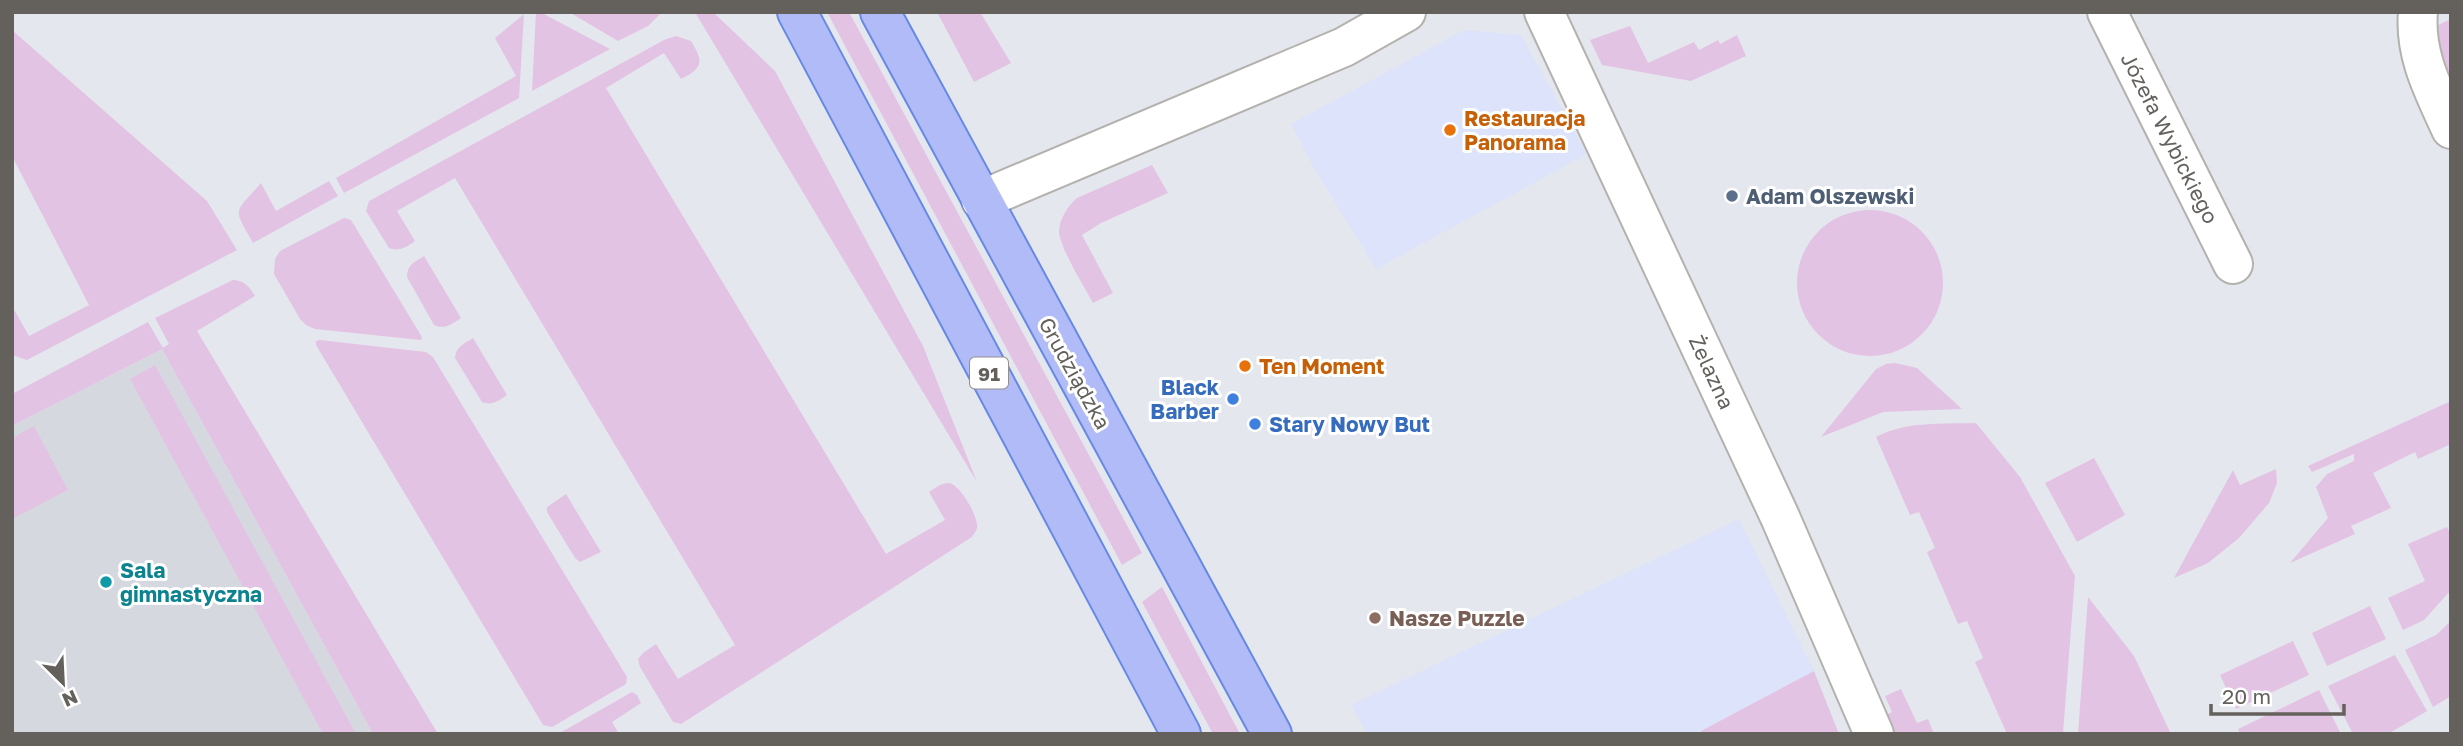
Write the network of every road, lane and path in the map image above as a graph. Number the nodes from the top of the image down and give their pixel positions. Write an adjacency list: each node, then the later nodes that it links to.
1 (797, 12): 10 (main road, 91)
2 (880, 12): 8 (main road, Grudziądzka)
3 (1406, 12): 8 (street)
4 (1544, 12): 12 (street, Żelazna)
5 (2107, 12): 9 (street, Józefa Wybickiego)
6 (2418, 12): 7 (street)
7 (2451, 129)
8 (981, 200): 11 (main road, Grudziądzka)
9 (2233, 264)
10 (1174, 731)
11 (1272, 734)
12 (1874, 734)

